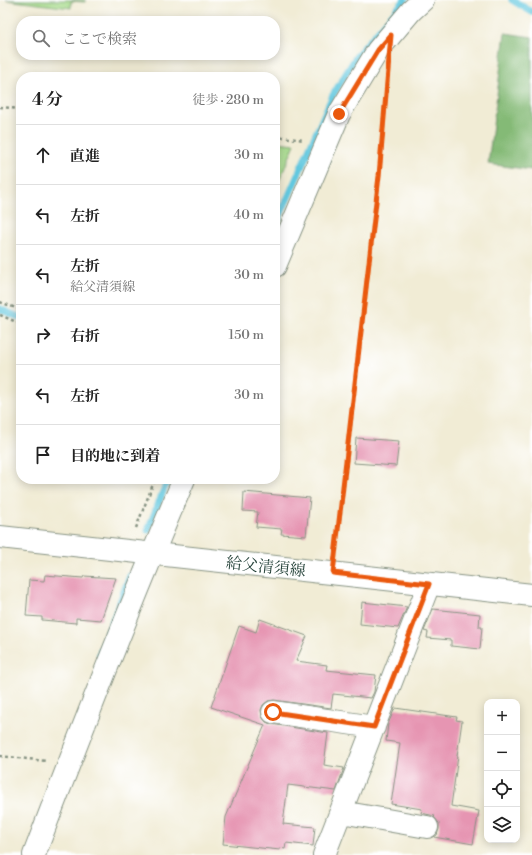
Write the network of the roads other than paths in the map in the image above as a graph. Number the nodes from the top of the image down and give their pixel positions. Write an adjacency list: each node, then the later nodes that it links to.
1 (423, 0): 2 (street)
2 (280, 254)
3 (182, 484): 5 (street)
4 (0, 537): 5 (street, 給父清須線)
5 (153, 554): 6 (street, 給父清須線); 12 (street)
6 (429, 584): 7 (street, 給父清須線); 9 (street)
7 (532, 595)
8 (273, 712): 9 (street)
9 (374, 727): 10 (street)
10 (341, 812): 11 (street); 13 (street)
11 (427, 827)
12 (34, 855)
13 (324, 855)

